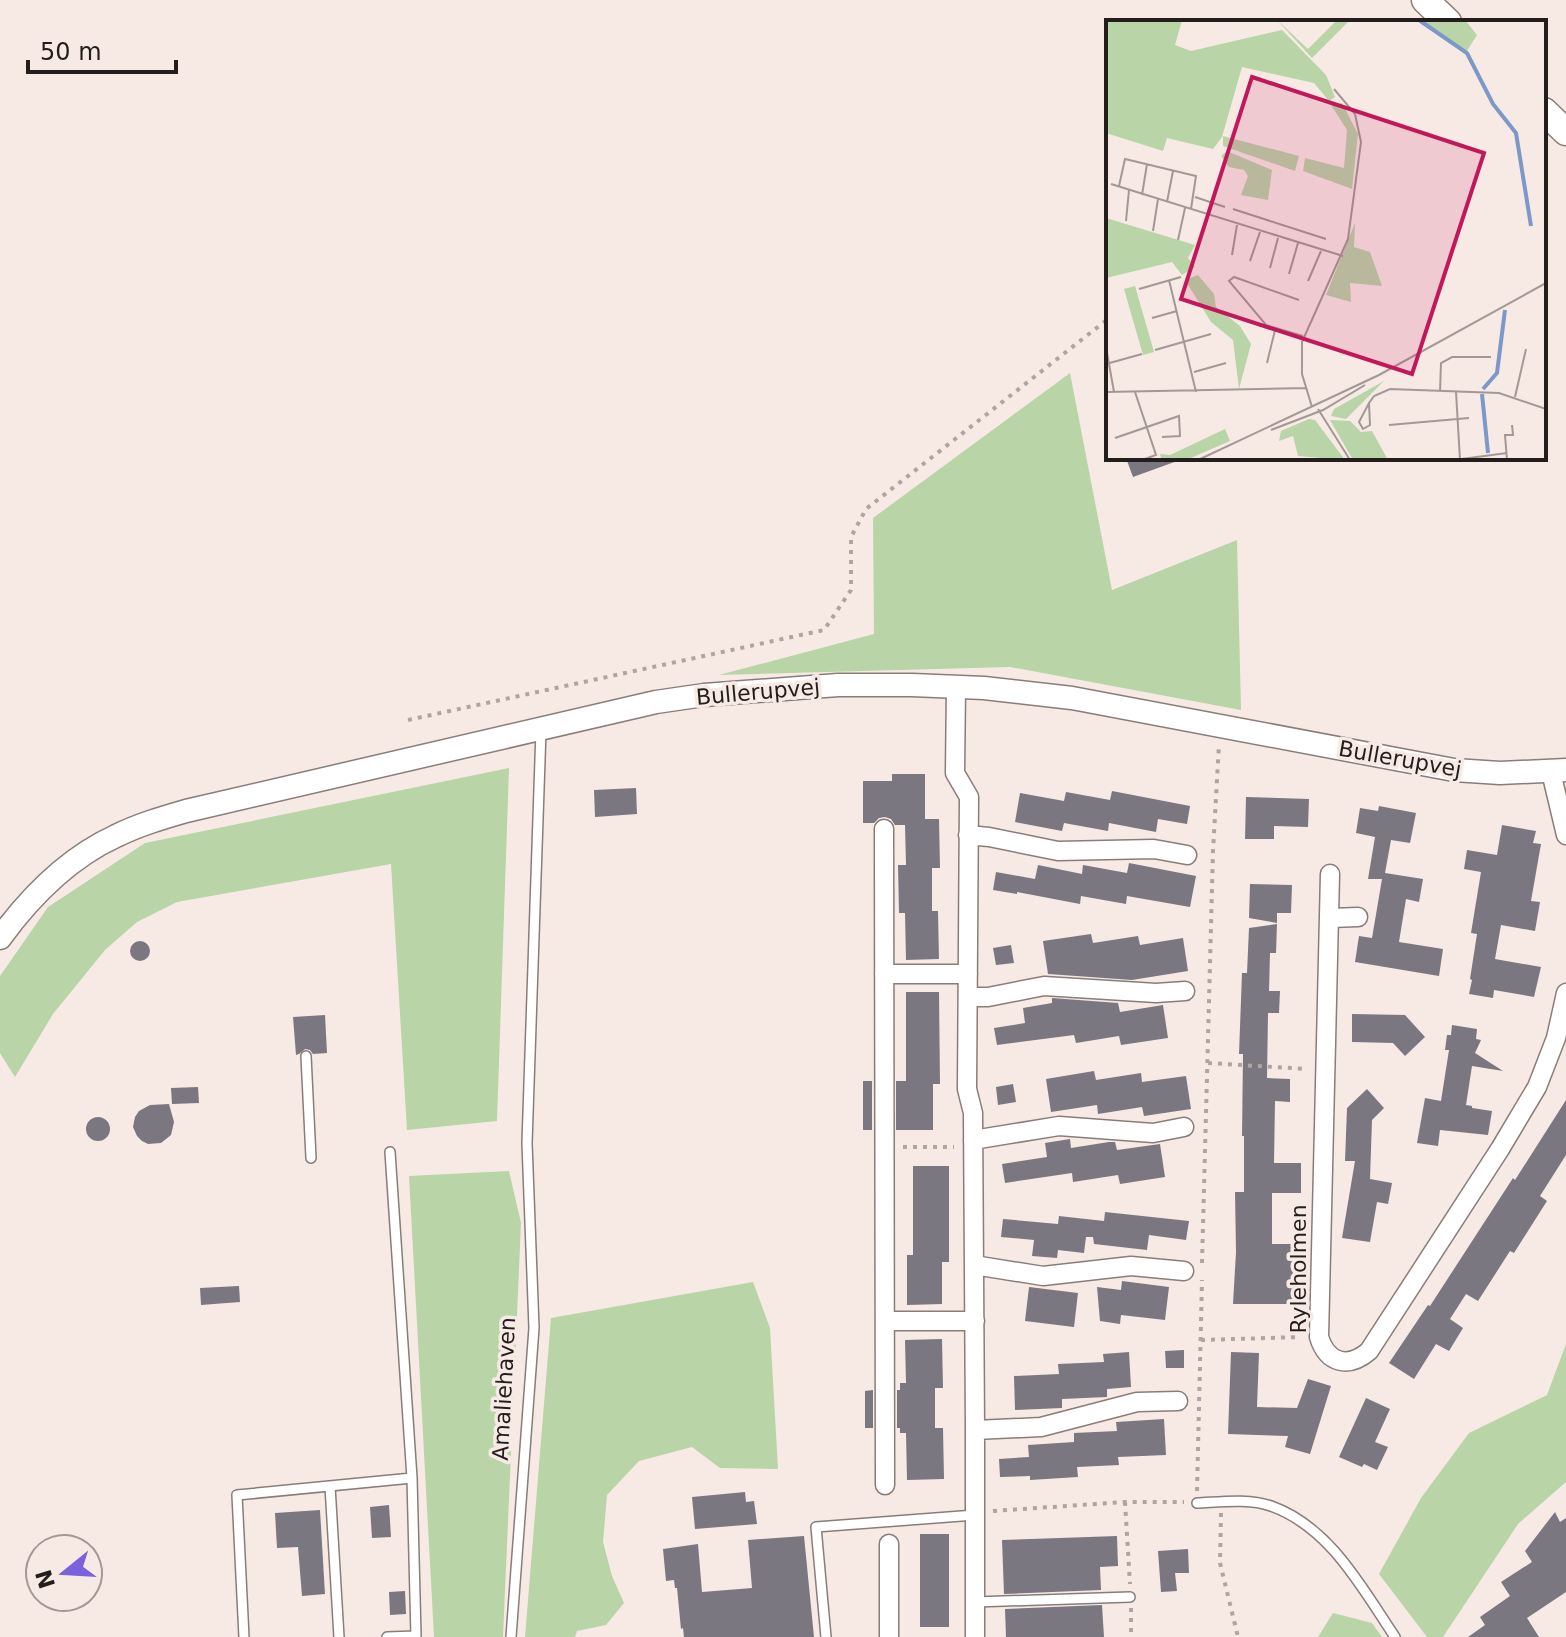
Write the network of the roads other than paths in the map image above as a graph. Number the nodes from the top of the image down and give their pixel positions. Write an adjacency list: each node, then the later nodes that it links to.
1 (1425, 0): 2 (main road)
2 (1446, 20)
3 (1546, 113): 4 (main road)
4 (1566, 132)
5 (956, 687): 6 (street, Bullerupvej); 7 (street, Bullerupvej); 9 (street)
6 (541, 728): 15 (street, Bullerupvej); 43 (lane, Amaliehaven)
7 (1558, 771): 10 (street)
8 (884, 829): 16 (street)
9 (968, 835): 11 (street); 17 (street)
10 (1566, 835)
11 (1187, 855)
12 (1330, 874): 14 (street, Ryleholmen)
13 (1358, 917): 14 (street)
14 (1330, 918): 19 (street, Ryleholmen)
15 (0, 938)
16 (884, 974): 17 (street); 28 (street)
17 (968, 974): 20 (street)
18 (1185, 991): 20 (street)
19 (1566, 993)
20 (968, 997): 23 (street)
21 (306, 1056): 25 (lane)
22 (1184, 1127): 23 (street)
23 (973, 1143): 26 (street)
24 (390, 1152): 32 (lane)
25 (311, 1158)
26 (974, 1265): 27 (street); 29 (street)
27 (1184, 1271)
28 (885, 1321): 29 (street); 33 (street)
29 (975, 1321): 31 (street)
30 (1178, 1401): 31 (street)
31 (975, 1430): 36 (street)
32 (412, 1478): 34 (lane); 42 (lane)
33 (885, 1485)
34 (330, 1486): 40 (lane); 41 (lane)
35 (1197, 1503): 47 (lane)
36 (975, 1515): 39 (street); 44 (lane)
37 (889, 1544): 45 (street)
38 (1130, 1597): 39 (lane)
39 (975, 1602): 46 (street)
40 (244, 1637)
41 (339, 1637)
42 (387, 1637)
43 (511, 1637)
44 (826, 1637)
45 (889, 1637)
46 (975, 1637)
47 (1395, 1637)

